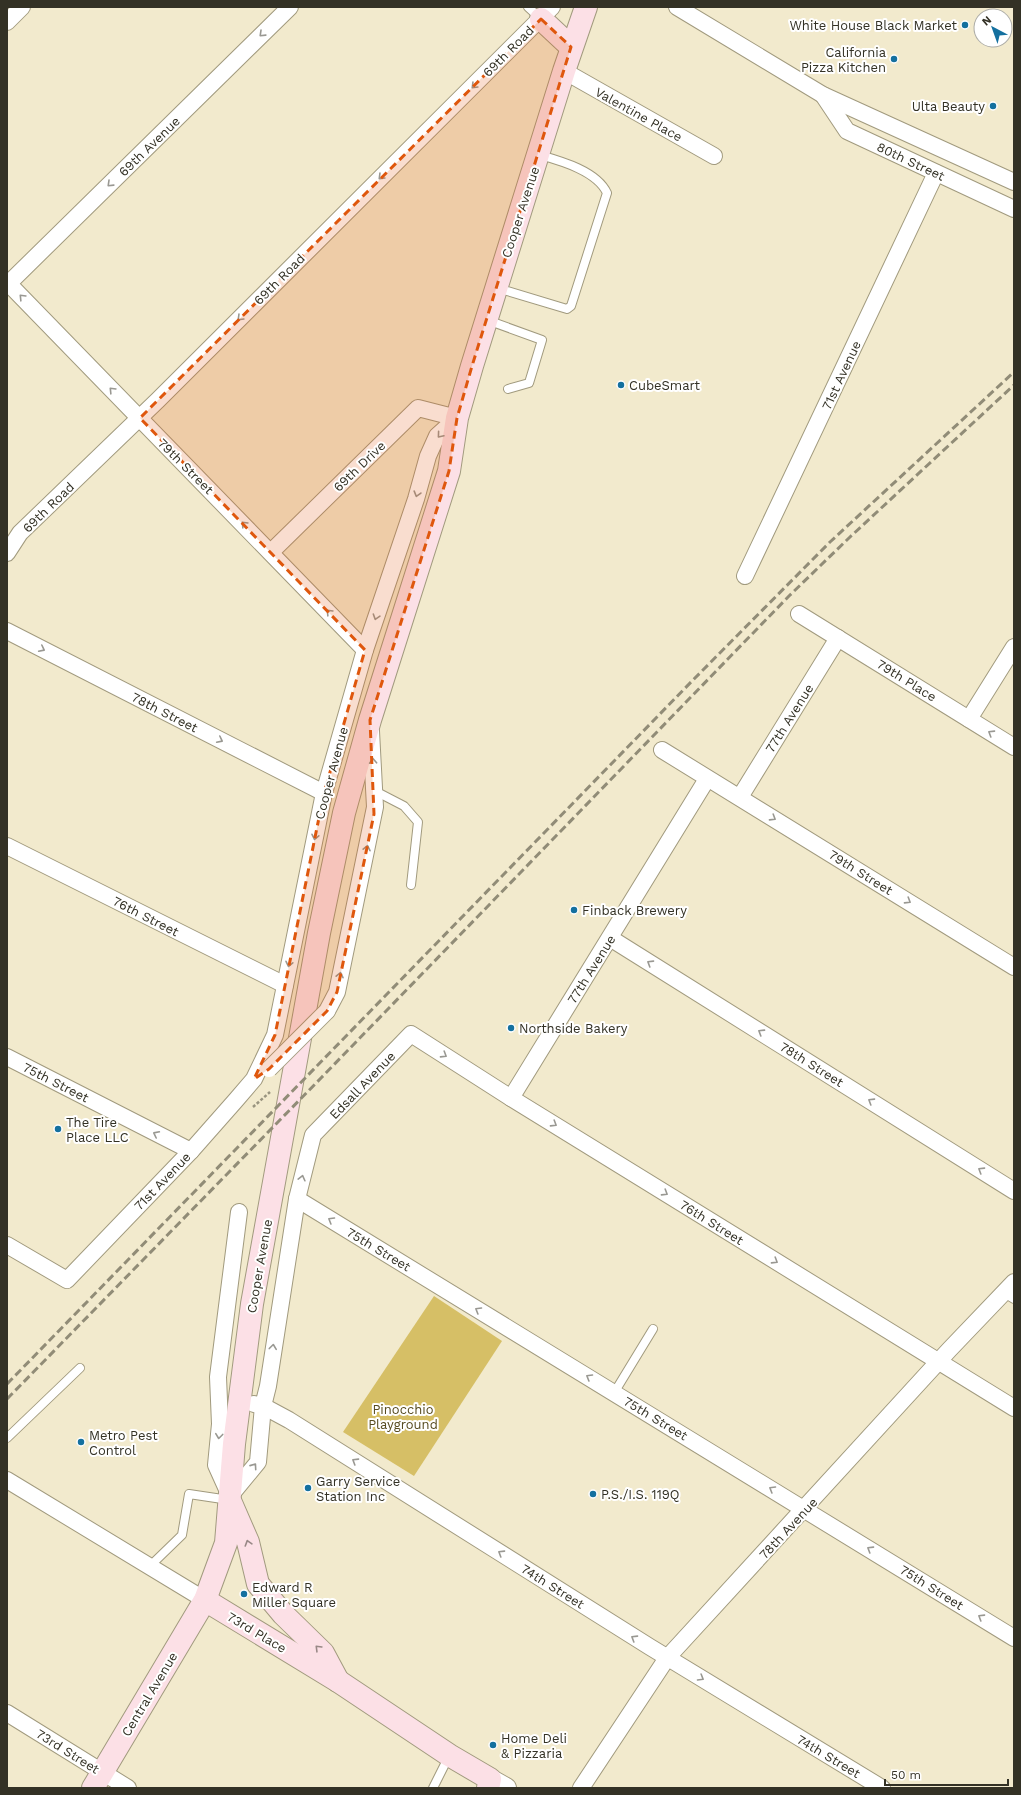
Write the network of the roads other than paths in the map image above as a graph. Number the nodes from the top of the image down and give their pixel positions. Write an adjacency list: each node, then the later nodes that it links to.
1 (22, 7): 6 (street)
2 (290, 7): 15 (street, 69th Avenue, one-way to 15)
3 (586, 7): 7 (main road, Cooper Avenue)
4 (677, 7): 9 (street, 80th Street)
5 (540, 11): 7 (main road); 19 (street, 69th Road, one-way to 19)
6 (7, 22)
7 (571, 47): 8 (main road, Cooper Avenue)
8 (564, 71): 10 (main road, Cooper Avenue); 11 (street, Valentine Place)
9 (823, 95): 12 (street, 80th Street); 13 (street, 80th Street)
10 (538, 154): 16 (main road, Cooper Avenue); 16 (lane)
11 (714, 156)
12 (936, 173): 14 (street, 80th Street); 23 (street, 71st Avenue)
13 (1014, 182)
14 (1014, 209)
15 (8, 284): 19 (street, 79th Street, one-way to 15)
16 (496, 287): 17 (main road, Cooper Avenue)
17 (486, 320): 18 (lane); 20 (main road, Cooper Avenue)
18 (508, 389)
19 (140, 418): 21 (street, 79th Street, one-way to 19); 22 (street, 69th Road)
20 (457, 418): 21 (street, 69th Drive); 28 (street, Cooper Avenue, one-way to 28); 30 (main road, Cooper Avenue)
21 (271, 552): 28 (street, 79th Street, one-way to 21)
22 (7, 553)
23 (745, 576)
24 (799, 614): 26 (street, 79th Place)
25 (7, 631): 35 (street, 78th Street, one-way to 35)
26 (838, 638): 29 (street, 79th Place); 36 (street, 77th Avenue)
27 (1014, 647): 29 (street)
28 (365, 650): 35 (street, Cooper Avenue)
29 (969, 718): 31 (street, 79th Place, one-way to 29)
30 (370, 720): 34 (street, Cooper Avenue, one-way to 30); 57 (main road, Cooper Avenue)
31 (1014, 747)
32 (662, 750): 33 (street, 79th Street)
33 (707, 779): 36 (street, 79th Street); 39 (street, 77th Avenue)
34 (375, 791): 38 (lane); 44 (street, Cooper Avenue, one-way to 34, bridge)
35 (324, 793): 41 (street, Cooper Avenue, one-way to 41)
36 (740, 797): 40 (street, 79th Street, one-way to 40)
37 (7, 846): 41 (street, 76th Street)
38 (411, 886)
39 (610, 938): 45 (street, 77th Avenue); 48 (street, 78th Street, one-way to 39)
40 (1014, 967)
41 (285, 985): 44 (street, Cooper Avenue)
42 (411, 1034): 45 (street, 76th Street, one-way to 45); 46 (street, Edsall Avenue)
43 (7, 1057): 47 (street, 75th Street, one-way to 43)
44 (254, 1079): 47 (street, 71st Avenue)
45 (511, 1098): 54 (street, 76th Street, one-way to 54)
46 (313, 1135): 49 (street, Cooper Avenue, one-way to 46)
47 (191, 1151): 51 (street, 71st Avenue)
48 (1014, 1191)
49 (297, 1199): 56 (street, 75th Street, one-way to 49); 58 (street, Cooper Avenue, one-way to 49)
50 (239, 1212): 57 (street, Cooper Avenue)
51 (7, 1245)
52 (1011, 1292): 54 (street, 78th Avenue)
53 (654, 1329): 56 (lane)
54 (939, 1362): 59 (street, 76th Street); 63 (street, 78th Avenue)
55 (80, 1368): 60 (lane)
56 (614, 1393): 63 (street, 75th Street, one-way to 56)
57 (229, 1399): 58 (street, 74th Street); 62 (main road, Cooper Avenue)
58 (263, 1406): 62 (street, Cooper Avenue, one-way to 58); 67 (street, 74th Street, one-way to 58)
59 (1014, 1408)
60 (7, 1438)
61 (7, 1480): 64 (street, 73rd Place)
62 (230, 1498): 64 (lane); 65 (main road, Cooper Avenue); 68 (main road, one-way to 62)
63 (805, 1509): 66 (street, 75th Street, one-way to 63); 67 (street, 78th Avenue)
64 (149, 1567): 65 (street, 73rd Place)
65 (205, 1600): 68 (main road, 73rd Place); 71 (main road, Central Avenue)
66 (1014, 1638)
67 (668, 1658): 75 (street, 78th Avenue); 76 (street, 74th Street, one-way to 76)
68 (338, 1681): 70 (main road, 73rd Place)
69 (7, 1713): 71 (street, 73rd Street)
70 (449, 1755): 72 (main road, 73rd Place); 74 (lane)
71 (98, 1780): 73 (street, 73rd Street)
72 (494, 1785)
73 (128, 1788)
74 (433, 1788)
75 (581, 1788)
76 (882, 1788)

